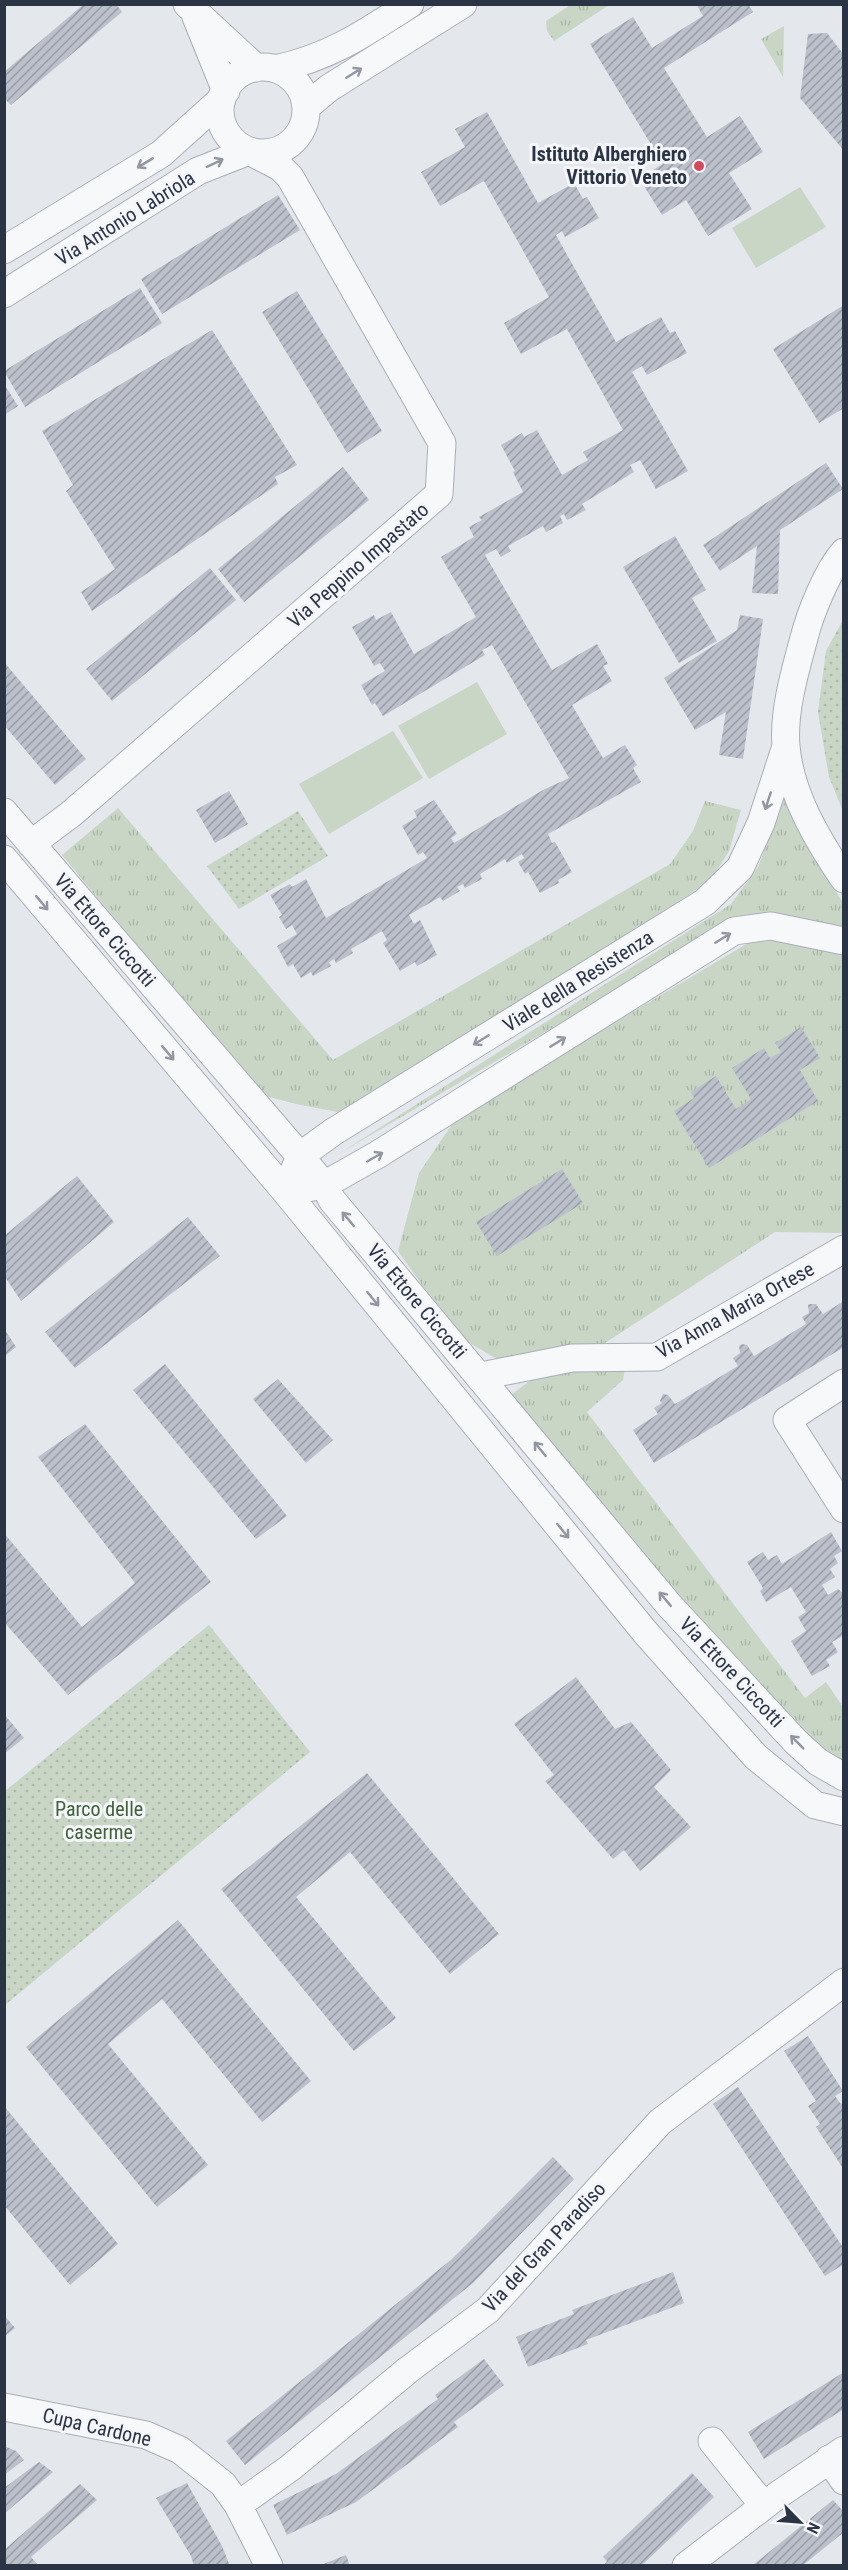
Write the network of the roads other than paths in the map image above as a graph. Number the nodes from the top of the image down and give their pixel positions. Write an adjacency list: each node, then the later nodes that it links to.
1 (410, 4): 4 (street)
2 (463, 4): 6 (street, one-way to 2)
3 (190, 9): 4 (street); 5 (street)
4 (266, 68): 5 (street); 6 (street)
5 (224, 95): 8 (street); 10 (street, Via Antonio Labriola, one-way to 10)
6 (306, 107): 7 (street)
7 (296, 137): 8 (street); 9 (street)
8 (249, 151): 9 (street, Via Peppino Impastato); 11 (street, Via Antonio Labriola, one-way to 8)
9 (290, 177): 15 (street, Via Peppino Impastato)
10 (4, 250)
11 (4, 294)
12 (843, 552): 13 (street, Viale della Resistenza)
13 (786, 746): 17 (street, Viale della Resistenza); 19 (street, Viale della Resistenza, one-way to 19)
14 (4, 812): 15 (street, Via Ettore Ciccotti)
15 (31, 844): 19 (street, Via Ettore Ciccotti)
16 (4, 859): 21 (street, Via Ettore Ciccotti, one-way to 21)
17 (843, 879)
18 (843, 940): 20 (street, Viale della Resistenza, one-way to 18)
19 (300, 1156): 20 (street, Via Ettore Ciccotti); 21 (street)
20 (324, 1185): 21 (street); 23 (street, Via Ettore Ciccotti, one-way to 20)
21 (285, 1191): 27 (street, Via Ettore Ciccotti, one-way to 27)
22 (843, 1249): 23 (street, Via Anna Maria Ortese)
23 (481, 1376): 26 (street, Via Ettore Ciccotti, one-way to 23)
24 (843, 1383): 25 (street)
25 (843, 1509)
26 (843, 1777)
27 (843, 1812)
28 (843, 1982): 32 (street, Via del Gran Paradiso)
29 (4, 2407): 32 (street, Cupa Cardone)
30 (711, 2441): 33 (street)
31 (839, 2463): 33 (street)
32 (238, 2505): 35 (street, Cupa Cardone)
33 (764, 2506): 34 (street)
34 (700, 2561)
35 (269, 2565)

